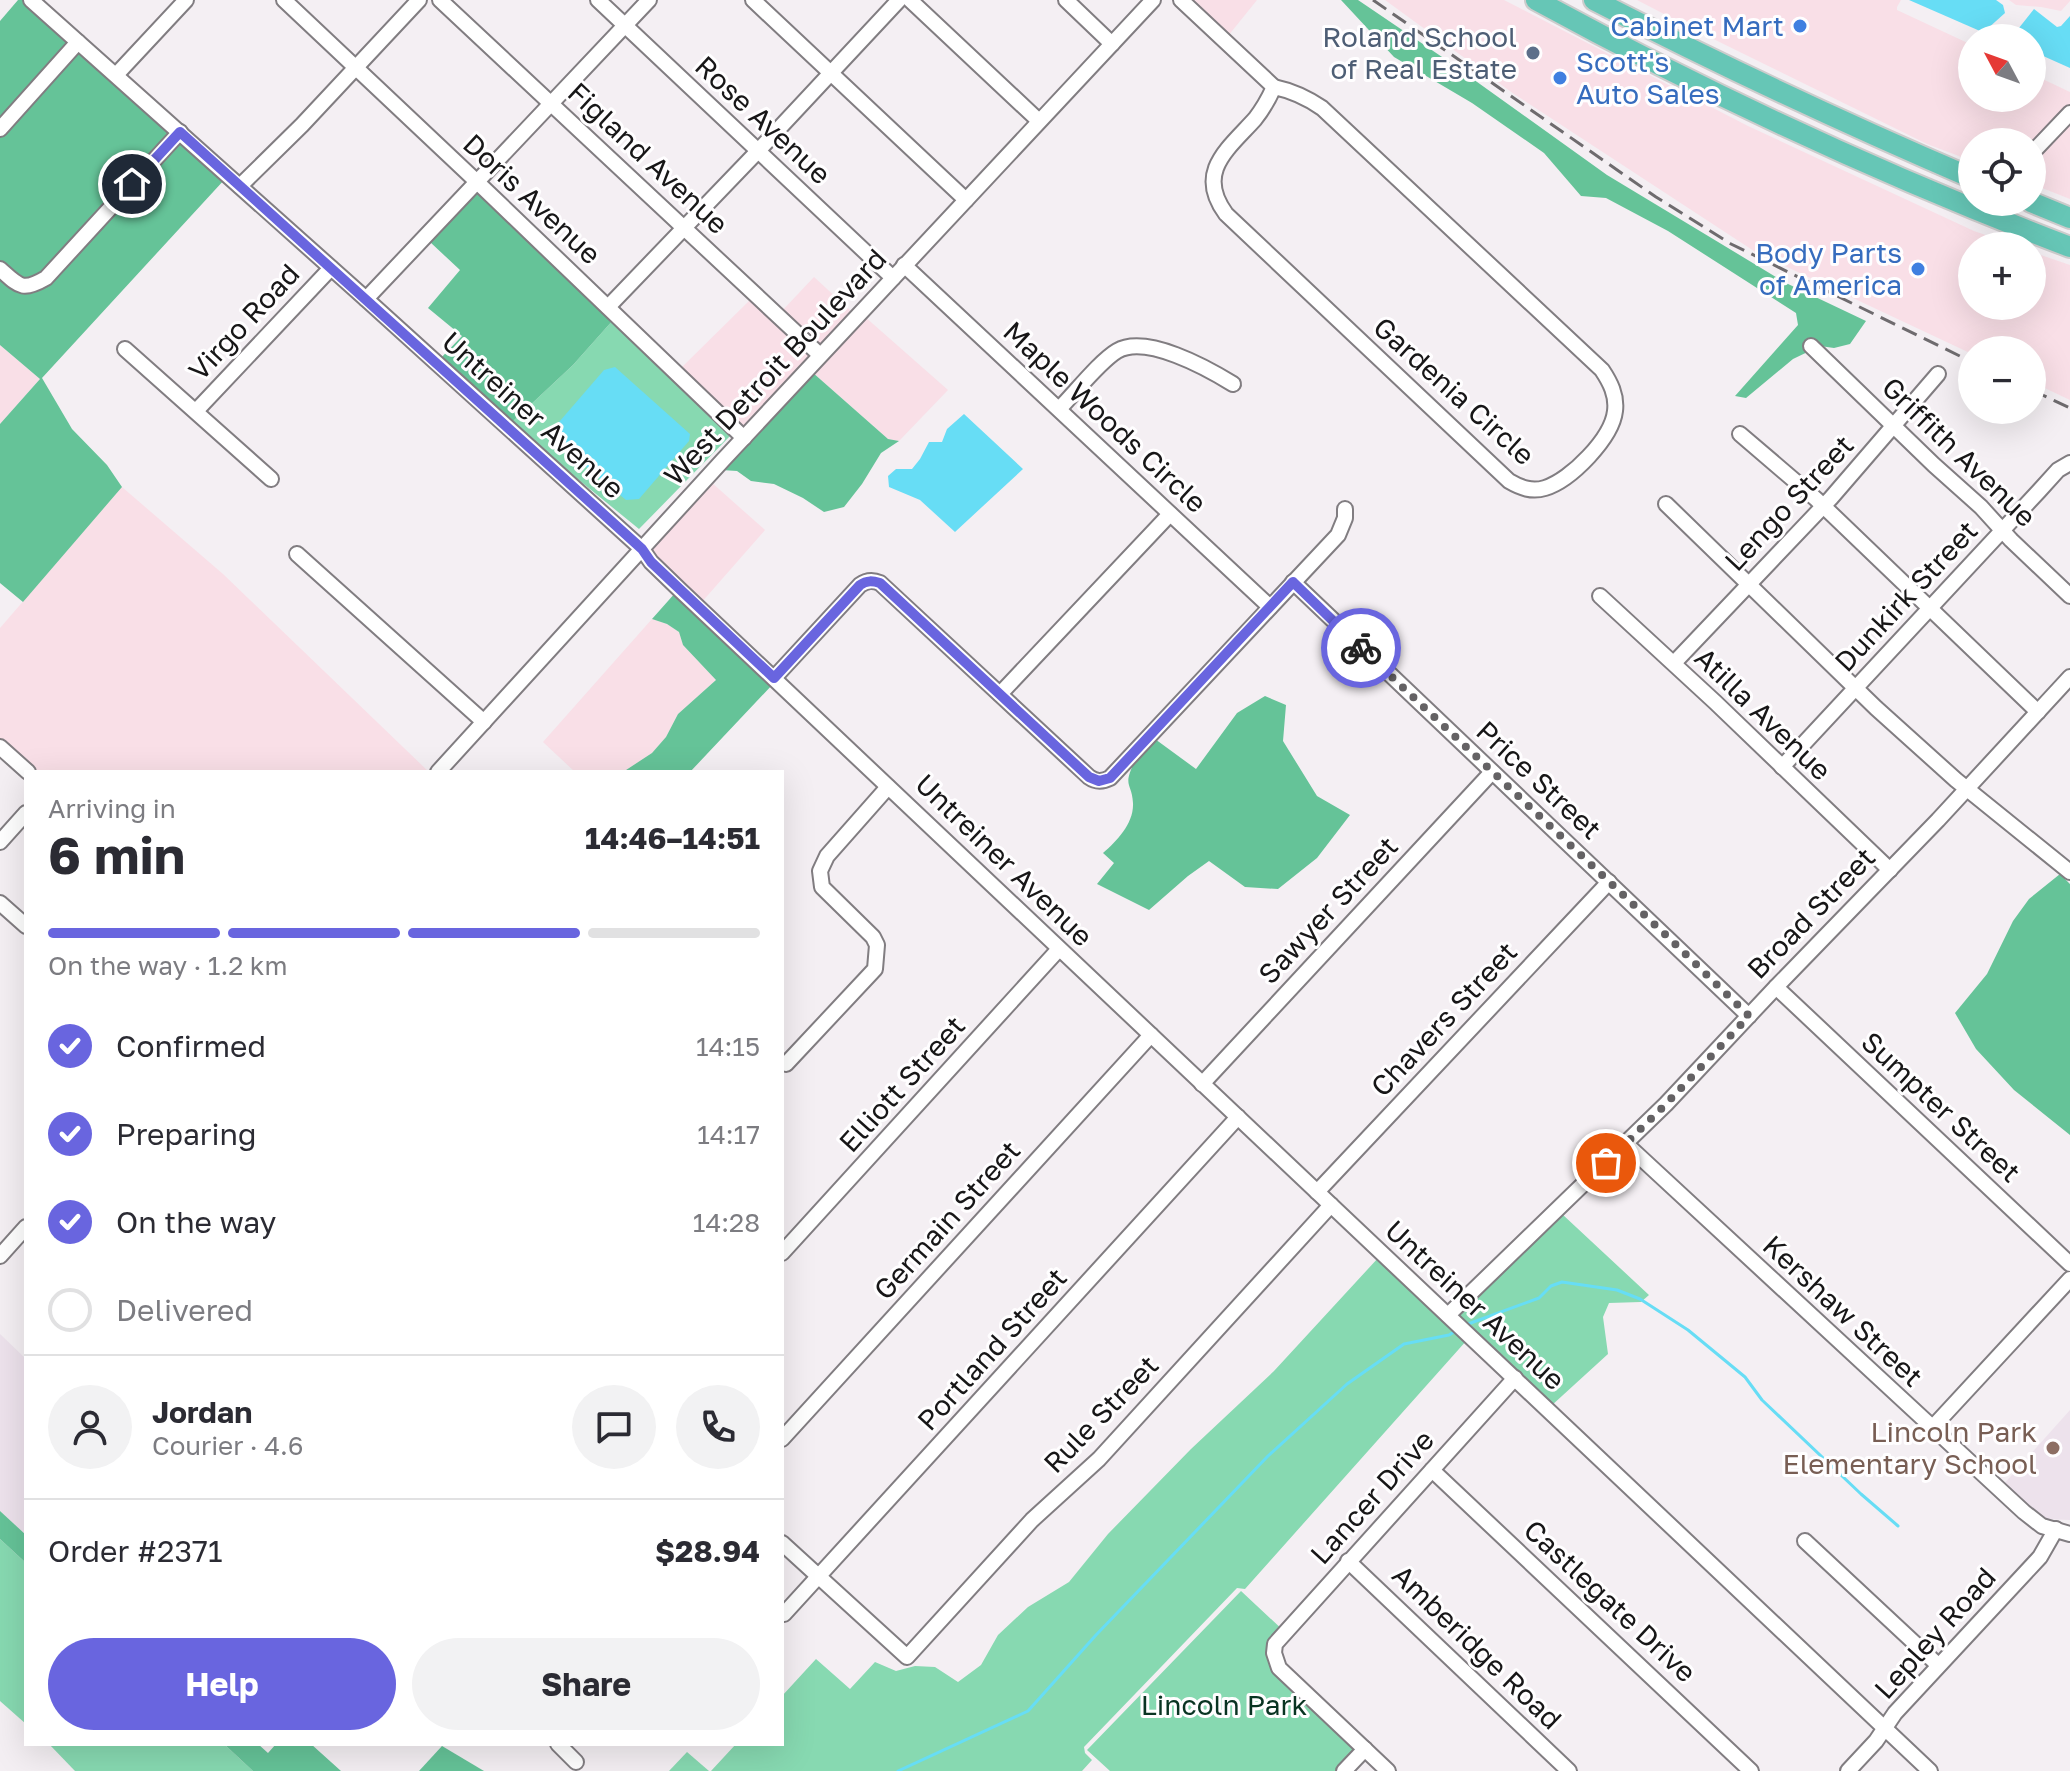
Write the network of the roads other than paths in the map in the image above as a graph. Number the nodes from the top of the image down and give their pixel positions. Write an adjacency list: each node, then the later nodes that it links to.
1 (31, 0): 17 (street, Untreiner Avenue)
2 (186, 0): 21 (street)
3 (284, 0): 19 (street, Doris Avenue)
4 (419, 0): 19 (street)
5 (440, 0): 23 (street, Figland Avenue)
6 (598, 0): 16 (street, Rose Avenue)
7 (649, 0): 16 (street)
8 (753, 0): 20 (street)
9 (899, 0): 20 (street)
10 (910, 0): 25 (street)
11 (1066, 0): 18 (street)
12 (1153, 0): 18 (street, West Detroit Boulevard)
13 (1181, 0): 22 (street, Gardenia Circle)
14 (1536, 0): 30 (highway)
15 (1594, 0): 31 (highway)
16 (625, 25): 23 (street); 29 (street, Rose Avenue)
17 (78, 42): 21 (street, Untreiner Avenue); 26 (street)
18 (1112, 44): 25 (street, West Detroit Boulevard)
19 (355, 68): 32 (street, Doris Avenue); 33 (street)
20 (832, 73): 29 (street); 36 (street)
21 (116, 75): 27 (street, Untreiner Avenue)
22 (1274, 87): 22 (street, Gardenia Circle)
23 (551, 103): 32 (street); 40 (street, Figland Avenue)
24 (2070, 113): 28 (street)
25 (1039, 121): 36 (street, West Detroit Boulevard)
26 (0, 129)
27 (180, 132): 33 (street, Untreiner Avenue); 44 (street)
28 (2046, 138)
29 (758, 151): 40 (street); 45 (street, Rose Avenue)
30 (1841, 151): 34 (highway); 41 (highway)
31 (1958, 172)
32 (477, 183): 46 (street); 47 (street, Doris Avenue)
33 (240, 186): 43 (street, Untreiner Avenue)
34 (1958, 191)
35 (2046, 194): 37 (highway)
36 (966, 200): 42 (street, West Detroit Boulevard)
37 (2070, 203)
38 (2046, 208): 39 (highway)
39 (2070, 218)
40 (685, 228): 47 (street); 50 (street, Figland Avenue)
41 (2070, 247)
42 (904, 265): 45 (street, West Detroit Boulevard); 53 (street, Maple Woods Circle)
43 (331, 268): 46 (street, Untreiner Avenue); 54 (street, Virgo Road)
44 (0, 269)
45 (893, 278): 50 (street, West Detroit Boulevard)
46 (366, 299): 65 (street, Untreiner Avenue)
47 (608, 307): 57 (street, Doris Avenue)
48 (1811, 346): 55 (street, Griffith Avenue)
49 (125, 349): 54 (street)
50 (820, 355): 57 (street, West Detroit Boulevard)
51 (1938, 374): 55 (street, Lengo Street)
52 (1233, 384): 53 (street)
53 (1059, 409): 63 (street, Maple Woods Circle)
54 (196, 411): 59 (street)
55 (1895, 426): 61 (street, Lengo Street); 64 (street, Griffith Avenue)
56 (1740, 434): 61 (street)
57 (744, 438): 65 (street, West Detroit Boulevard)
58 (2070, 463): 64 (street, Dunkirk Street)
59 (271, 479)
60 (1666, 504): 68 (street)
61 (1823, 506): 68 (street, Lengo Street); 72 (street)
62 (1345, 509): 67 (street)
63 (1170, 514): 71 (street, Maple Woods Circle); 77 (street)
64 (2003, 530): 70 (street, Griffith Avenue); 72 (street, Dunkirk Street)
65 (642, 549): 75 (street, Untreiner Avenue); 79 (street, West Detroit Boulevard)
66 (297, 554): 79 (street)
67 (1293, 582): 71 (street); 84 (street, Price Street)
68 (1749, 585): 73 (street, Lengo Street); 76 (street)
69 (1600, 596): 73 (street, Atilla Avenue)
70 (2070, 596)
71 (1270, 607): 77 (street)
72 (1929, 608): 76 (street, Dunkirk Street); 78 (street)
73 (1674, 663): 81 (street, Atilla Avenue)
74 (2070, 677): 78 (street, Broad Street)
75 (774, 678): 77 (street); 85 (street, Untreiner Avenue)
76 (1856, 687): 81 (street, Dunkirk Street); 86 (street)
77 (1000, 694)
78 (2038, 712): 86 (street, Broad Street)
79 (484, 722): 83 (street, West Detroit Boulevard)
80 (0, 747): 82 (street)
81 (1782, 767): 89 (street, Atilla Avenue)
82 (26, 770)
83 (440, 770)
84 (1492, 772): 91 (street, Price Street); 99 (street, Sawyer Street)
85 (888, 787): 94 (street, Untreiner Avenue); 98 (street)
86 (1967, 789): 89 (street, Broad Street); 90 (street)
87 (24, 815): 88 (street)
88 (0, 842)
89 (1890, 870): 95 (street, Broad Street)
90 (2070, 872)
91 (1609, 882): 96 (street, Price Street); 102 (street, Chavers Street)
92 (0, 903): 93 (street)
93 (24, 924)
94 (1059, 949): 97 (street, Untreiner Avenue); 105 (street, Elliott Street)
95 (1776, 987): 96 (street, Broad Street); 107 (street, Sumpter Street)
96 (1749, 1016): 101 (street, Broad Street)
97 (1151, 1035): 99 (street, Untreiner Avenue); 112 (street, Germain Street)
98 (786, 1064)
99 (1202, 1084): 100 (street, Untreiner Avenue)
100 (1238, 1117): 102 (street, Untreiner Avenue); 118 (street, Portland Street)
101 (1626, 1144): 109 (street, Broad Street); 111 (street, Kershaw Street)
102 (1317, 1192): 103 (street, Untreiner Avenue)
103 (1331, 1205): 109 (street, Untreiner Avenue); 118 (street, Rule Street)
104 (24, 1234): 106 (street)
105 (784, 1251)
106 (0, 1256)
107 (2070, 1264)
108 (2070, 1279): 111 (street)
109 (1448, 1315): 110 (street, Untreiner Avenue)
110 (1515, 1378): 113 (street, Lancer Drive); 121 (street, Untreiner Avenue)
111 (1932, 1428): 114 (street, Kershaw Street)
112 (784, 1437)
113 (1432, 1470): 117 (street, Lancer Drive); 128 (street, Castlegate Drive)
114 (2063, 1531): 120 (street, Lepley Road)
115 (1805, 1541): 120 (street)
116 (784, 1545): 118 (street)
117 (1348, 1561): 123 (street, Lancer Drive); 127 (street, Amberidge Road)
118 (819, 1576): 119 (street, Portland Street)
119 (784, 1614)
120 (1938, 1665): 121 (street, Lepley Road)
121 (1885, 1728): 129 (street, Lepley Road); 130 (street, Untreiner Avenue)
122 (560, 1746): 124 (street)
123 (1365, 1749): 125 (street); 126 (street)
124 (576, 1762)
125 (1344, 1771)
126 (1388, 1771)
127 (1569, 1771)
128 (1751, 1771)
129 (1848, 1771)
130 (1930, 1771)

